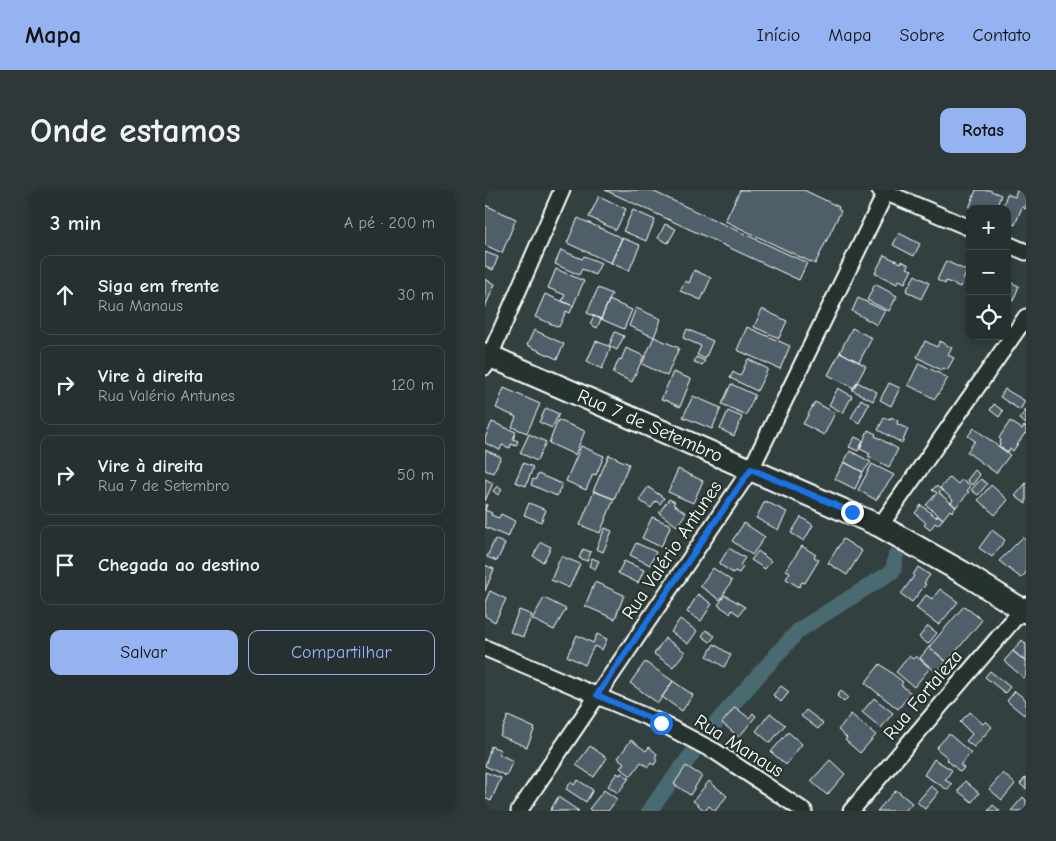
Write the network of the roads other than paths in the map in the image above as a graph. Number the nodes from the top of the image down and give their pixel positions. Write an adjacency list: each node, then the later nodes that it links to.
1 (562, 190): 7 (street)
2 (884, 191): 3 (street); 8 (street, Rua Valério Antunes)
3 (966, 226)
4 (1011, 246): 5 (street)
5 (1026, 252)
6 (1026, 317): 9 (street)
7 (487, 359): 8 (street, Rua 7 de Setembro)
8 (751, 469): 9 (street, Rua 7 de Setembro); 12 (street, Rua Valério Antunes)
9 (880, 526): 10 (street, Rua 7 de Setembro)
10 (1025, 609): 15 (street, Rua Fortaleza)
11 (485, 648): 12 (street, Rua Manaus)
12 (597, 695): 13 (street, Rua Valério Antunes); 14 (street, Rua Manaus)
13 (519, 811)
14 (804, 811)
15 (851, 811)

